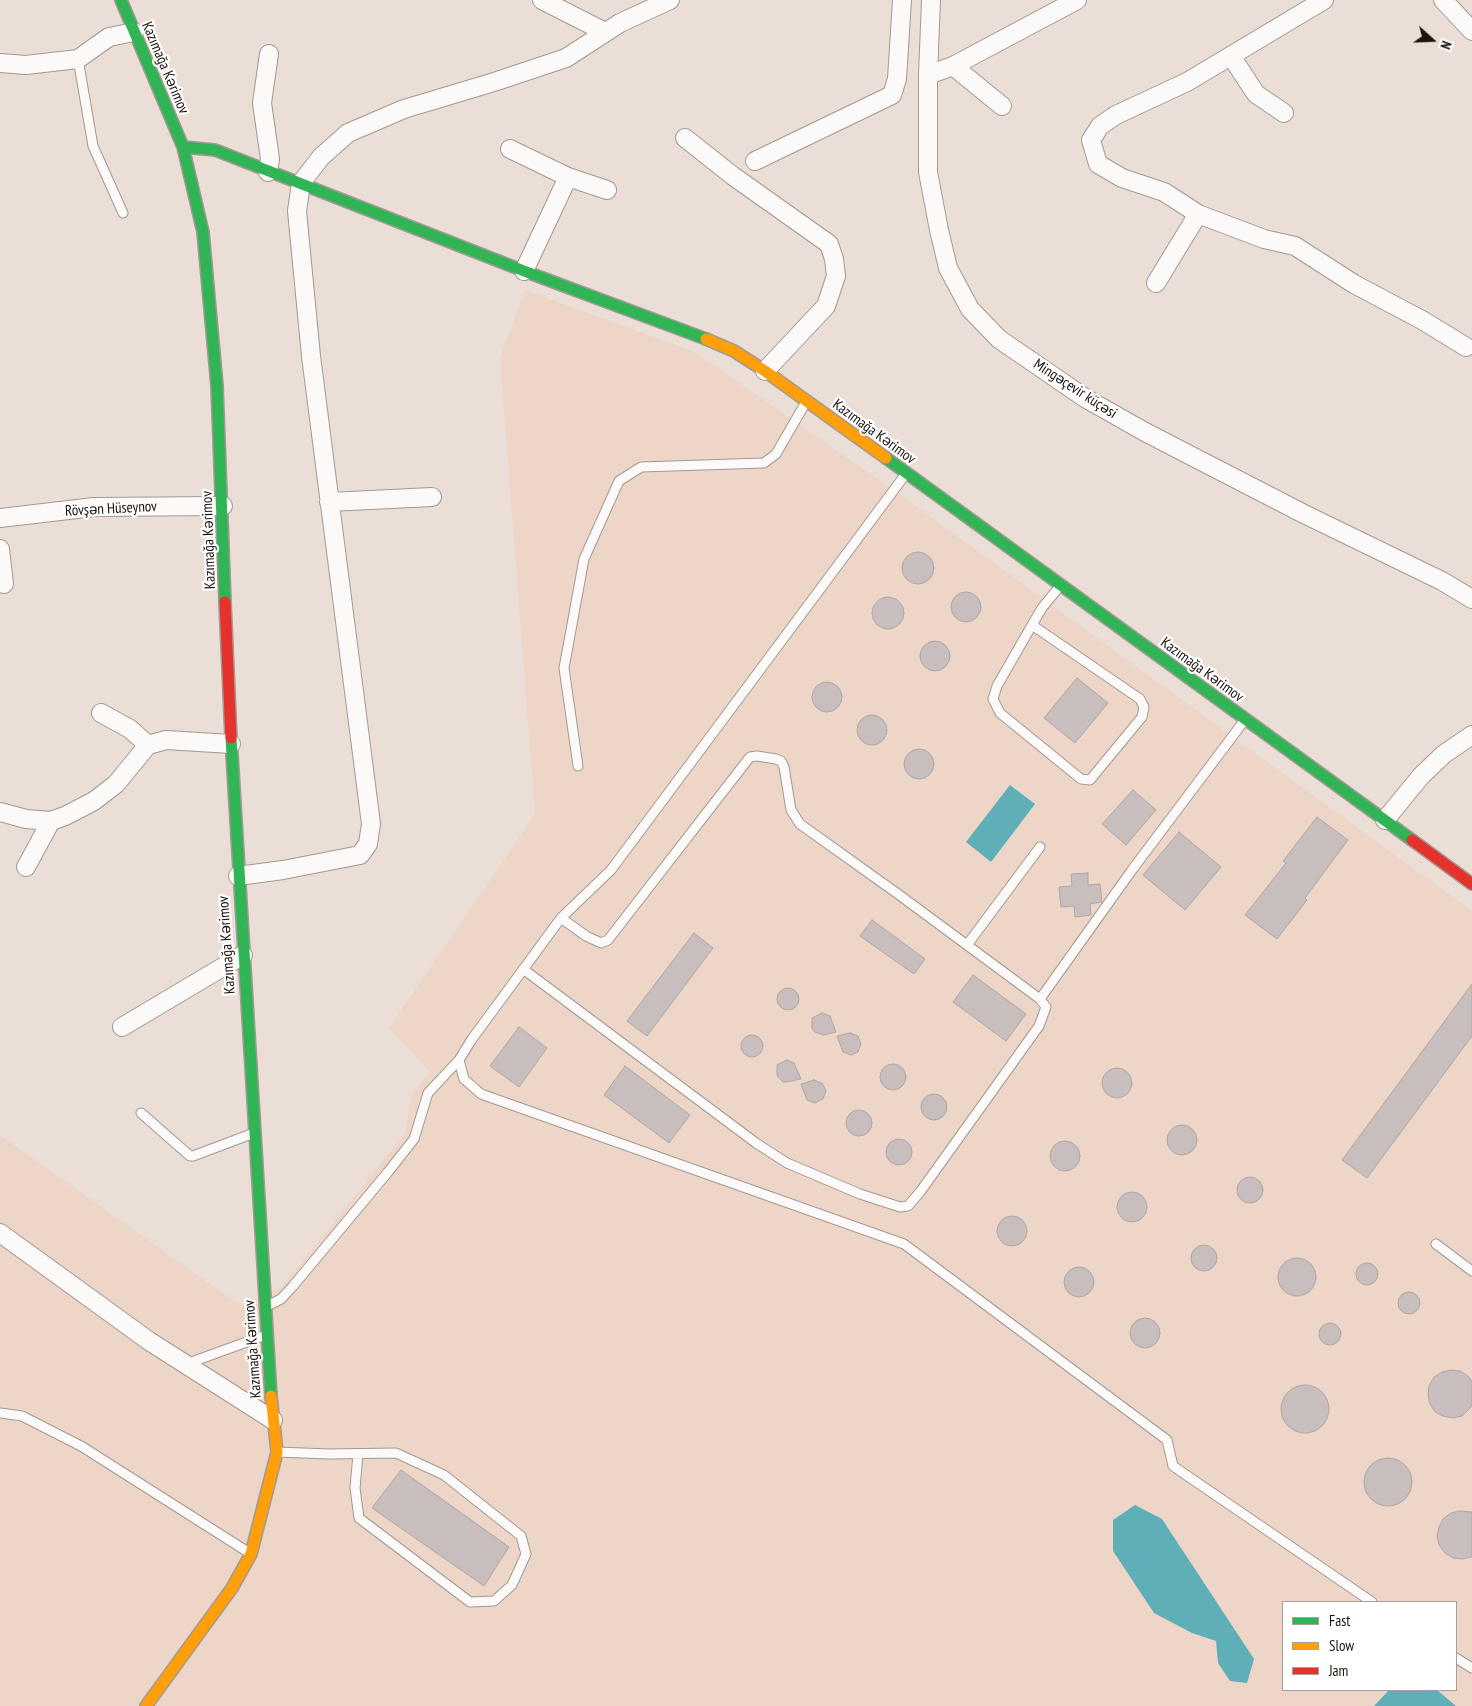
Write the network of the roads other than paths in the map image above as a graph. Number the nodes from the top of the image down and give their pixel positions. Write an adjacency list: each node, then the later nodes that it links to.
1 (121, 0): 10 (street, Kazımağa Kərimov)
2 (542, 0): 11 (street)
3 (670, 0): 11 (street)
4 (902, 0): 23 (street)
5 (931, 0): 17 (street, Mingəçevir küçəsi)
6 (1077, 0): 16 (street)
7 (1324, 0): 13 (street)
8 (1442, 0): 9 (street)
9 (1472, 31)
10 (134, 32): 14 (street); 21 (street, Kazımağa Kərimov)
11 (605, 32): 26 (street)
12 (269, 54): 24 (street)
13 (1230, 56): 19 (street); 29 (street)
14 (78, 59): 15 (street); 28 (lane)
15 (0, 63)
16 (954, 66): 17 (street); 18 (street)
17 (928, 75): 43 (street, Mingəçevir küçəsi)
18 (1002, 106)
19 (1284, 113)
20 (685, 138): 33 (street)
21 (183, 148): 24 (street, Kazımağa Kərimov); 38 (street, Kazımağa Kərimov)
22 (510, 149): 25 (street)
23 (755, 161)
24 (268, 172): 26 (street, Kazımağa Kərimov)
25 (568, 177): 27 (street); 30 (street)
26 (301, 183): 30 (street, Kazımağa Kərimov); 37 (street)
27 (607, 190)
28 (123, 213)
29 (1198, 214): 31 (street); 32 (street)
30 (524, 271): 33 (street, Kazımağa Kərimov)
31 (1156, 283)
32 (1466, 347)
33 (765, 371): 34 (street, Kazımağa Kərimov)
34 (806, 401): 35 (street, Kazımağa Kərimov); 50 (lane)
35 (906, 473): 42 (street, Kazımağa Kərimov); 58 (lane)
36 (432, 497): 37 (street)
37 (329, 502): 56 (street)
38 (222, 506): 39 (street, Rövşən Hüseynov); 48 (street, Kazımağa Kərimov)
39 (0, 518)
40 (0, 549): 41 (street)
41 (4, 584)
42 (1060, 586): 44 (lane); 46 (street, Kazımağa Kərimov)
43 (1472, 599)
44 (1032, 625): 44 (lane)
45 (101, 713): 49 (street)
46 (1245, 719): 53 (street, Kazımağa Kərimov); 62 (lane)
47 (1472, 735): 53 (street)
48 (231, 744): 49 (street); 56 (street, Kazımağa Kərimov)
49 (148, 745): 52 (street)
50 (578, 766)
51 (0, 812): 52 (street)
52 (51, 820): 55 (street)
53 (1385, 820): 57 (street, Kazımağa Kərimov)
54 (1040, 847): 59 (lane)
55 (26, 867)
56 (238, 876): 60 (street, Kazımağa Kərimov)
57 (1472, 884)
58 (561, 918): 59 (lane); 61 (lane)
59 (967, 945): 62 (lane)
60 (243, 955): 63 (street); 66 (street, Kazımağa Kərimov)
61 (523, 969): 62 (lane); 64 (lane)
62 (1040, 999)
63 (122, 1027)
64 (459, 1060): 70 (lane); 78 (lane)
65 (141, 1113): 66 (lane)
66 (254, 1132): 70 (street, Kazımağa Kərimov)
67 (0, 1233): 72 (street)
68 (1436, 1244): 69 (lane)
69 (1472, 1271)
70 (266, 1306): 71 (street, Kazımağa Kərimov)
71 (268, 1334): 72 (lane); 74 (street, Kazımağa Kərimov)
72 (186, 1364): 74 (street)
73 (0, 1413): 77 (lane)
74 (273, 1420): 75 (street, Kazımağa Kərimov)
75 (277, 1452): 76 (lane); 77 (street, Kazımağa Kərimov)
76 (358, 1454): 76 (lane)
77 (251, 1554): 81 (street, Kazımağa Kərimov)
78 (1371, 1601)
79 (1457, 1659): 80 (lane)
80 (1472, 1668)
81 (146, 1706)

